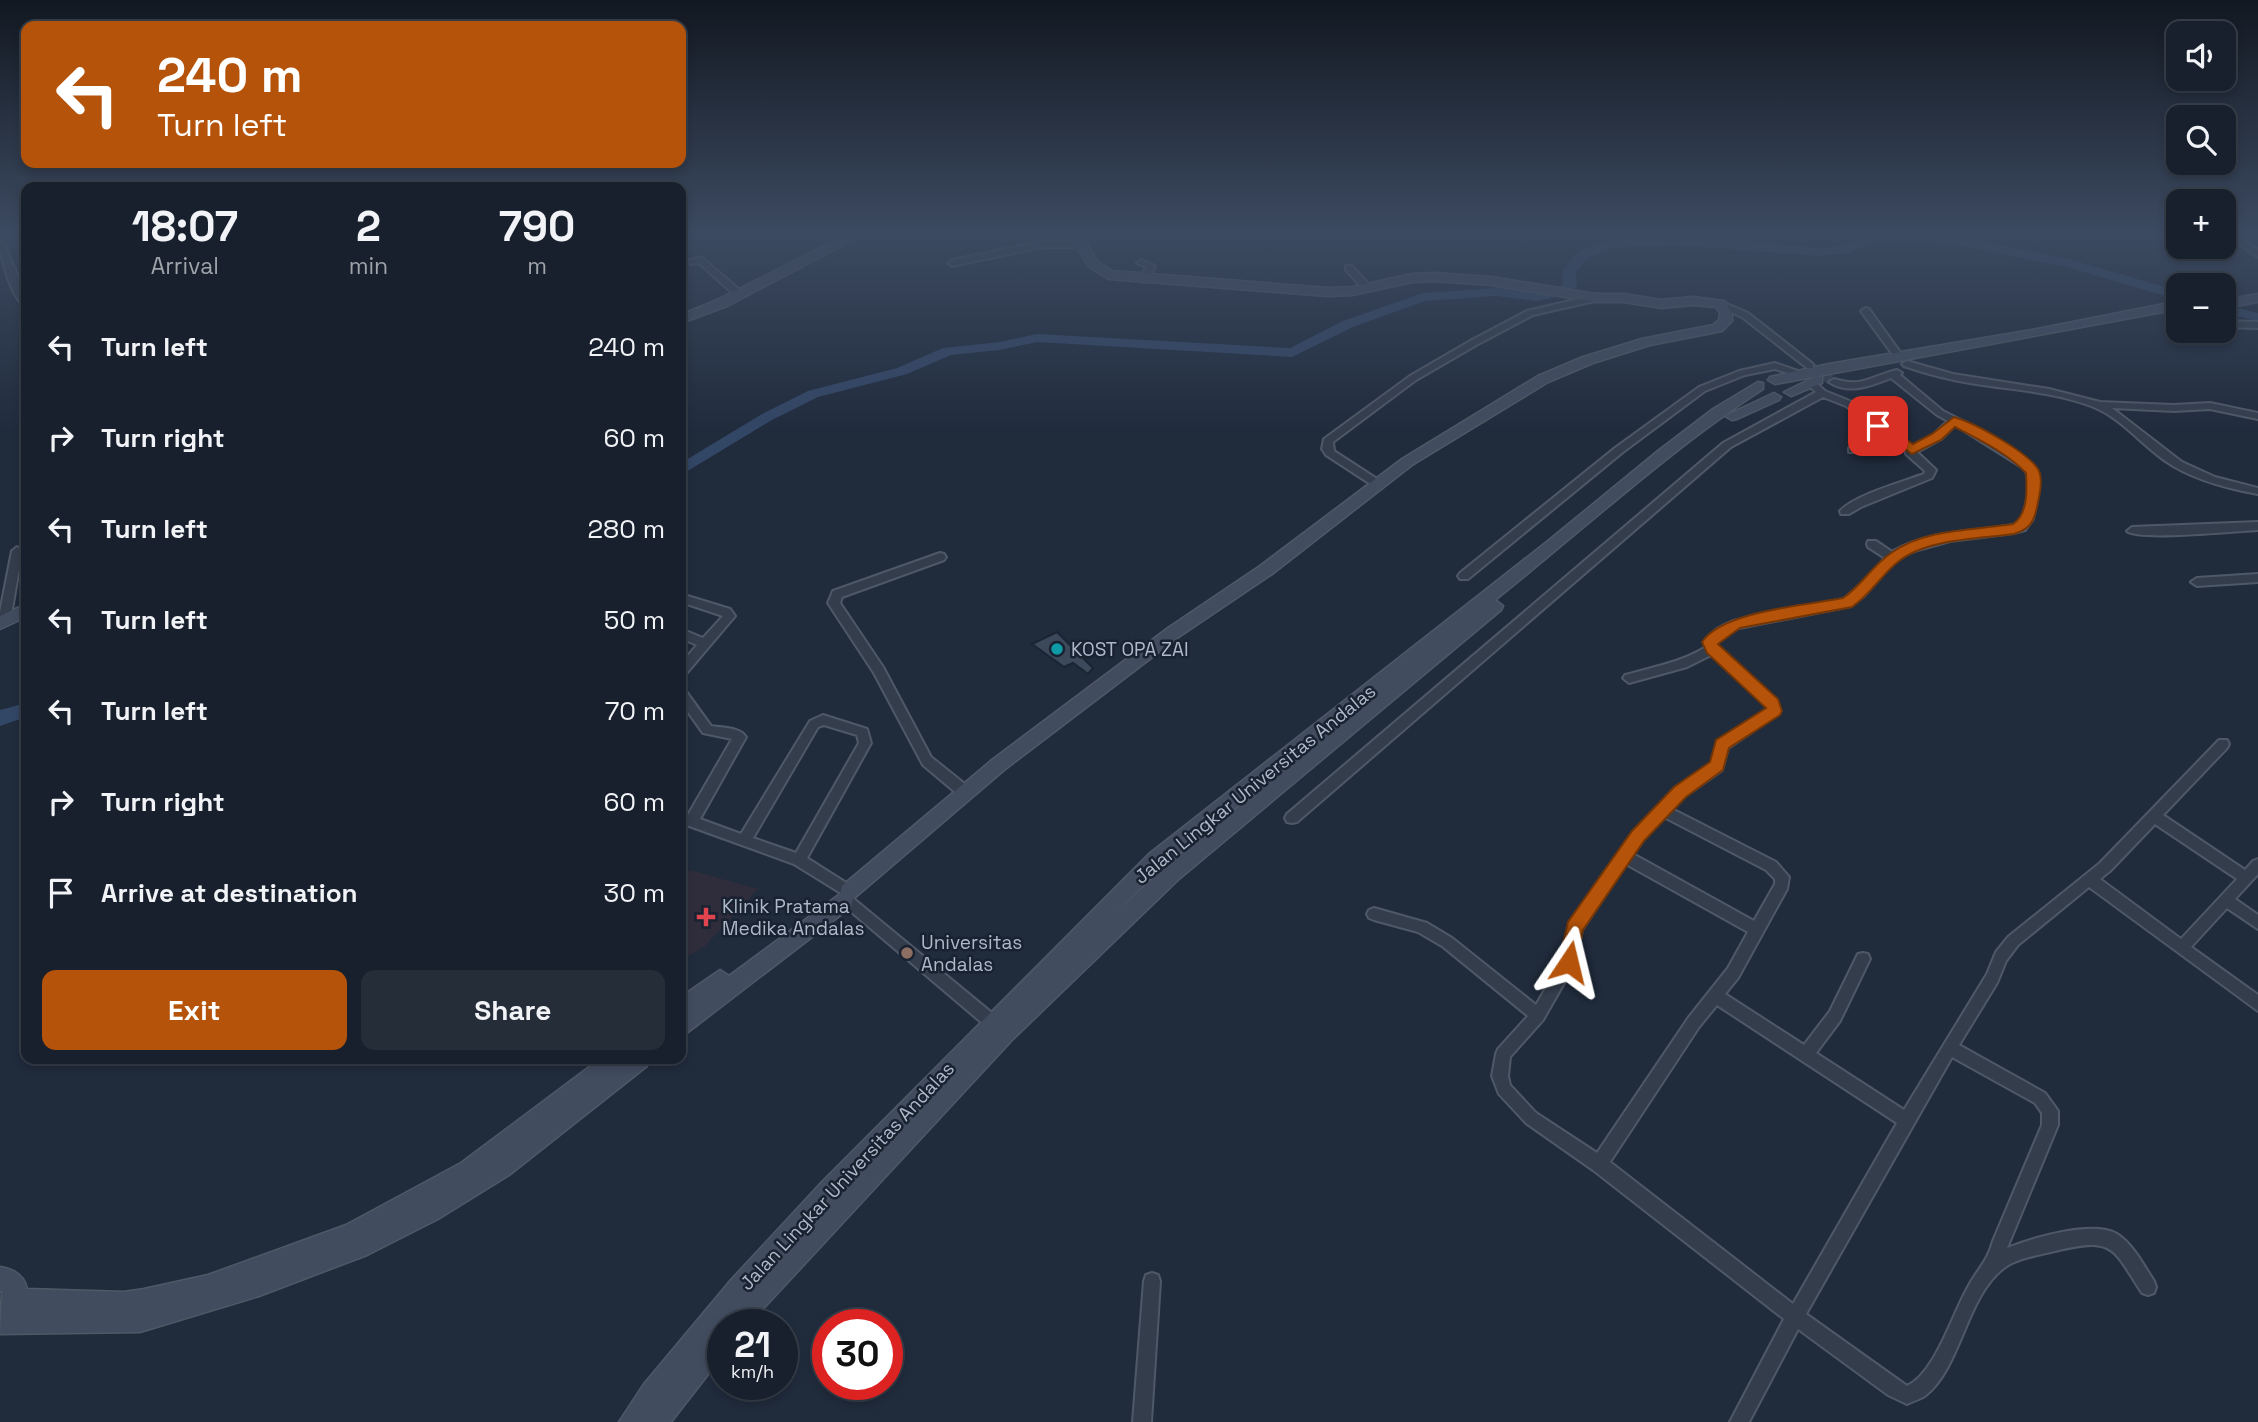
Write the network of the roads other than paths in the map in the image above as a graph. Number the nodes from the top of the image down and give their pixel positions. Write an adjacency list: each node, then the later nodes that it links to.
1 (727, 299): 7 (street)
2 (1580, 299): 23 (street)
3 (1632, 299): 4 (street)
4 (1720, 304): 12 (street); 23 (street)
5 (1866, 311): 10 (street)
6 (2166, 312): 10 (street)
7 (686, 317)
8 (2236, 324): 9 (street)
9 (2258, 325)
10 (1903, 360): 11 (street); 12 (street)
11 (1922, 370): 13 (street); 17 (street)
12 (1808, 374): 15 (street, Jalan Lingkar Universitas Andalas); 15 (street); 16 (street); 32 (street)
13 (1892, 374): 14 (street); 19 (street)
14 (1834, 382)
15 (1774, 389): 68 (street, Jalan Lingkar Universitas Andalas)
16 (1822, 393): 20 (street); 48 (street)
17 (2098, 405): 18 (street); 24 (street)
18 (2258, 416)
19 (1954, 421): 22 (street); 31 (street)
20 (1890, 435): 21 (street); 22 (street)
21 (1853, 450)
22 (1912, 450): 25 (street)
23 (1376, 483): 45 (street)
24 (2258, 491)
25 (1844, 511)
26 (2258, 526): 27 (street)
27 (2132, 531)
28 (1872, 544): 31 (street)
29 (17, 551): 37 (street)
30 (940, 557): 45 (street)
31 (1893, 558): 40 (street)
32 (1464, 576)
33 (2258, 578): 34 (street)
34 (2197, 582)
35 (686, 600): 39 (street)
36 (21, 612): 37 (street)
37 (2, 622)
38 (686, 635): 39 (street)
39 (705, 644): 41 (street)
40 (1712, 649): 42 (street); 46 (street)
41 (686, 665)
42 (1629, 678)
43 (686, 700): 49 (street)
44 (2223, 744): 47 (street)
45 (966, 793): 56 (street)
46 (1663, 810): 51 (street); 60 (street)
47 (2154, 816): 54 (street); 55 (street)
48 (1293, 818)
49 (686, 819): 50 (street)
50 (745, 839): 52 (street); 52 (street)
51 (1624, 856): 60 (street); 66 (street)
52 (799, 860): 56 (street)
53 (2258, 865): 54 (street)
54 (2247, 877): 57 (street)
55 (2089, 879): 61 (street); 69 (street)
56 (845, 896): 65 (street); 67 (street); 68 (street)
57 (2226, 900): 59 (street); 61 (street)
58 (1374, 915): 66 (street)
59 (2258, 923)
60 (1757, 930): 63 (street)
61 (2182, 947): 64 (street)
62 (1863, 959): 70 (street)
63 (1716, 996): 70 (street); 73 (street)
64 (2258, 1004)
65 (686, 1006)
66 (1538, 1015): 73 (street)
67 (686, 1021)
68 (999, 1028): 74 (street, Jalan Lingkar Universitas Andalas)
69 (1950, 1048): 72 (street); 75 (street)
70 (1806, 1054): 72 (street)
71 (614, 1067): 80 (street)
72 (1908, 1122): 81 (street)
73 (1599, 1164): 81 (street)
74 (837, 1197): 79 (street, Jalan Lingkar Universitas Andalas); 83 (street, Jalan Lingkar Universitas Andalas)
75 (1995, 1263): 78 (street); 81 (street)
76 (0, 1279): 80 (street)
77 (1152, 1281): 85 (street)
78 (2148, 1287)
79 (744, 1309)
80 (4, 1313)
81 (1795, 1317): 86 (street)
82 (707, 1356): 84 (street)
83 (632, 1422)
84 (656, 1422)
85 (1142, 1422)
86 (1739, 1422)

